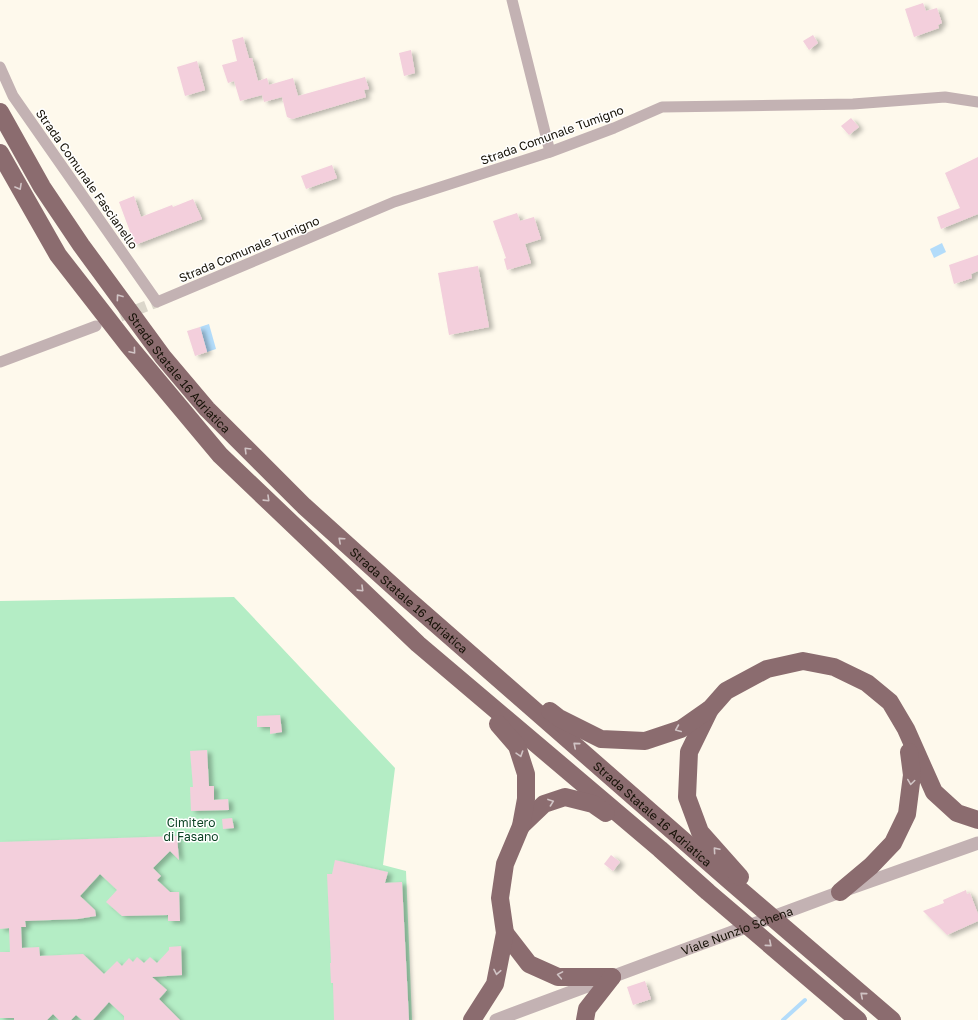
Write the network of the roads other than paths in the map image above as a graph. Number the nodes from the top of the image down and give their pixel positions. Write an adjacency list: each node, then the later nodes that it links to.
1 (512, 0): 5 (street)
2 (0, 67): 7 (street, Strada Comunale Fascianello)
3 (978, 102): 5 (street, Strada Comunale Tumigno)
4 (0, 112): 10 (highway, Strada Statale 16 Adriatica, one-way to 4)
5 (550, 152): 7 (street, Strada Comunale Tumigno)
6 (0, 153): 11 (highway, Strada Statale 16 Adriatica, one-way to 11)
7 (157, 302)
8 (96, 326): 9 (street)
9 (0, 362)
10 (460, 643): 12 (highway, one-way to 10); 18 (highway, Strada Statale 16 Adriatica, one-way to 10)
11 (418, 644): 15 (highway, one-way to 15); 17 (highway, Strada Statale 16 Adriatica)
12 (711, 708): 13 (highway); 18 (highway, one-way to 12)
13 (906, 730): 14 (highway); 19 (highway, one-way to 19)
14 (978, 820)
15 (521, 826): 17 (highway, one-way to 17); 20 (highway)
16 (978, 843): 19 (street, Viale Nunzio Schena)
17 (660, 849): 25 (highway, Strada Statale 16 Adriatica, one-way to 25)
18 (736, 881): 26 (highway, Strada Statale 16 Adriatica, one-way to 18)
19 (840, 892): 21 (street, Viale Nunzio Schena)
20 (505, 933): 21 (highway, one-way to 20); 22 (highway, one-way to 22)
21 (612, 977): 23 (street, Viale Nunzio Schena); 24 (highway)
22 (472, 1020)
23 (496, 1020)
24 (585, 1020)
25 (858, 1020)
26 (892, 1020)

